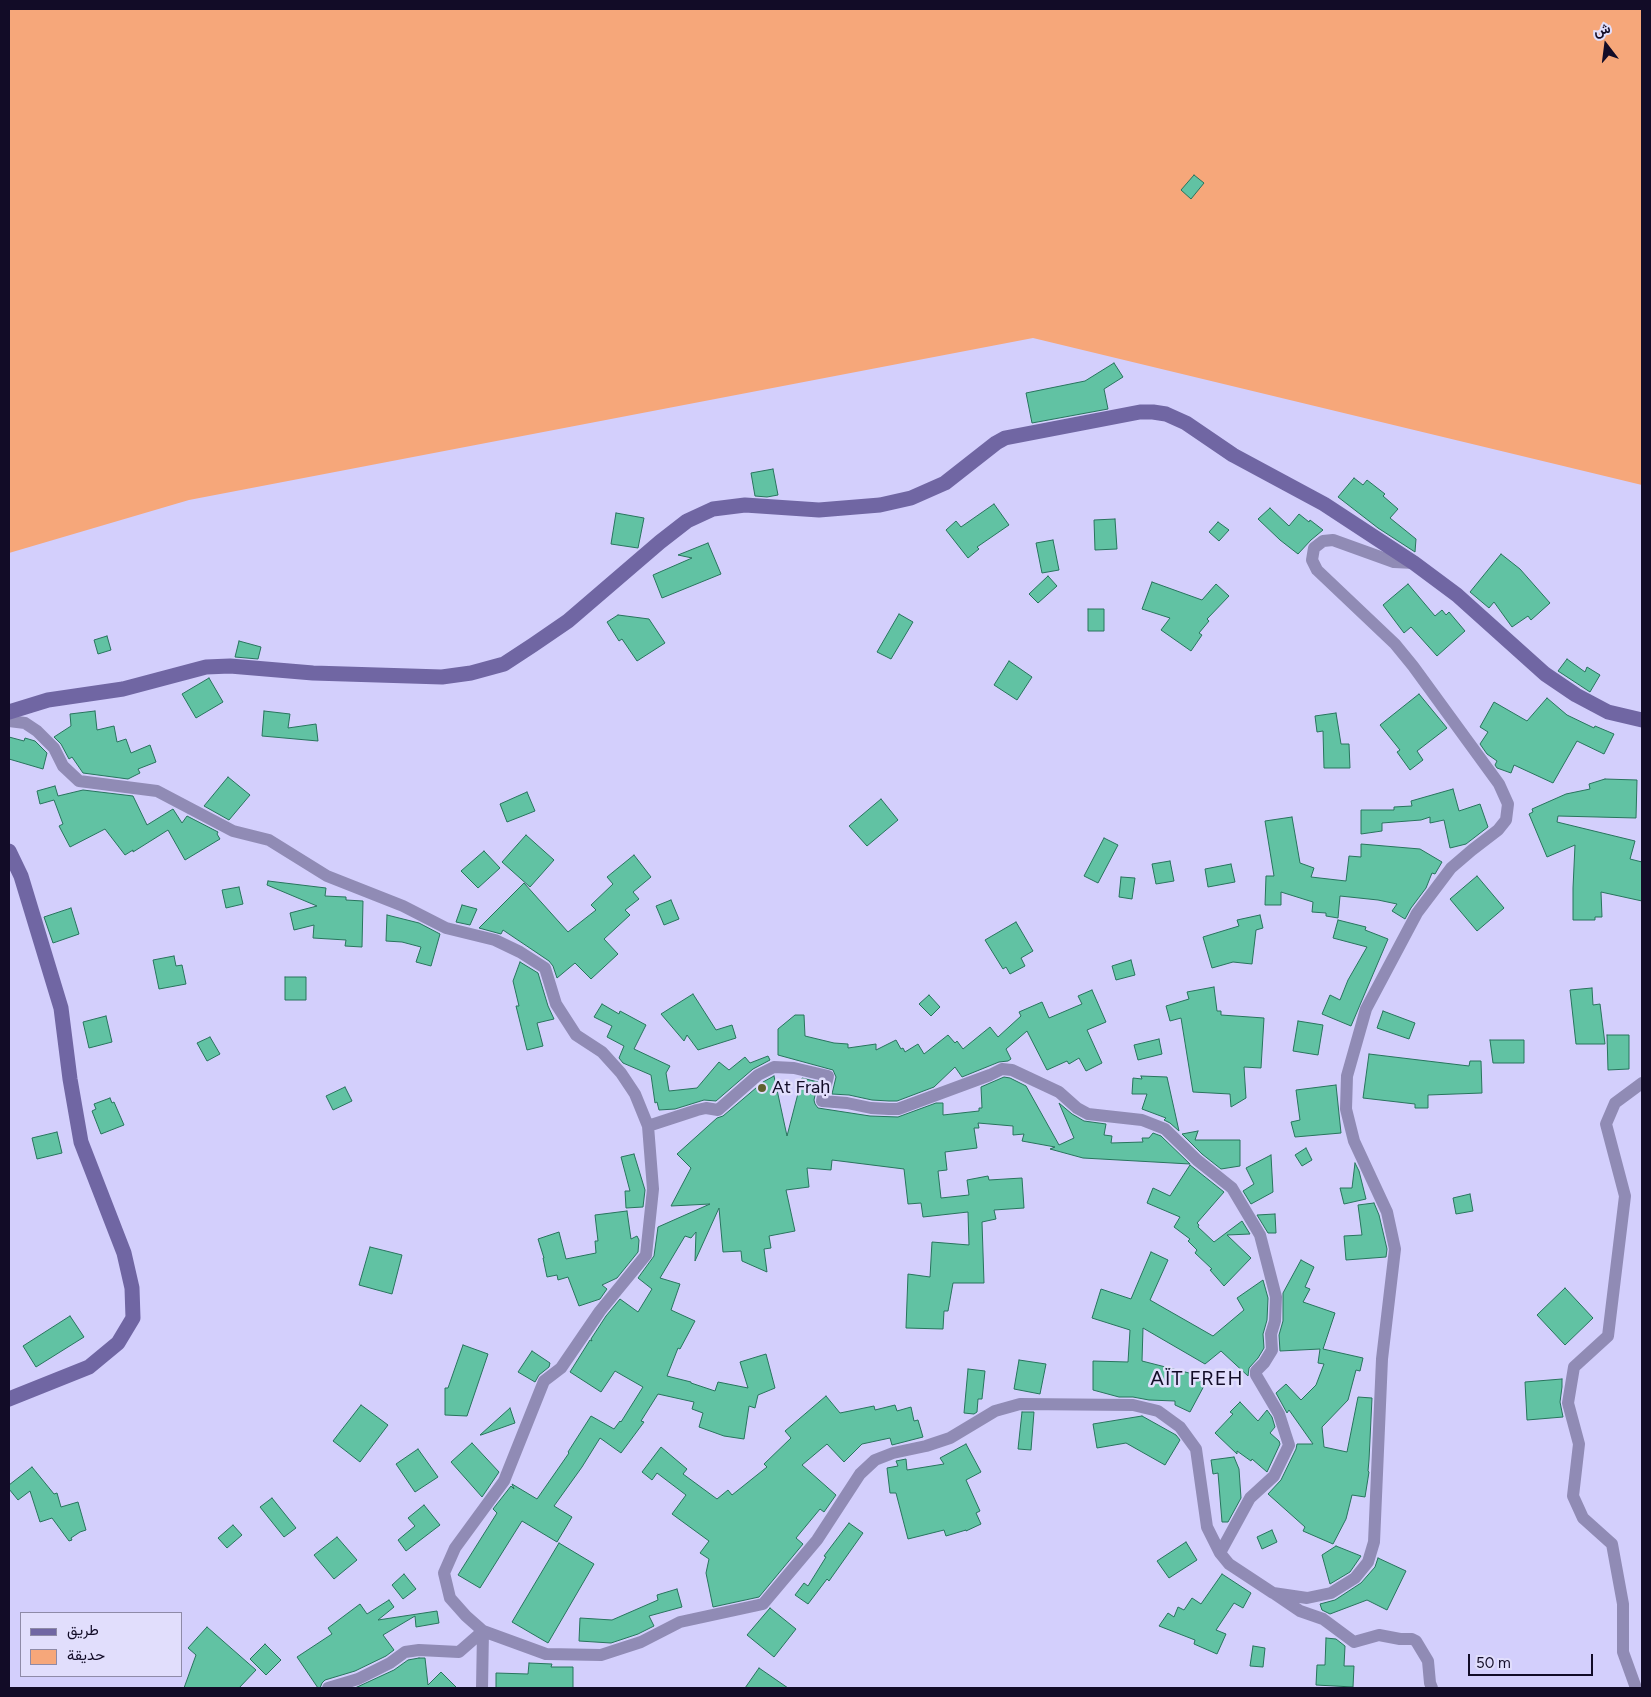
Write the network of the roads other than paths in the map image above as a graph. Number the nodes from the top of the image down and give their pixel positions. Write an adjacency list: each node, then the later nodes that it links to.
1 (1414, 563): 2 (main road); 3 (main road); 10 (street)
2 (9, 712)
3 (1642, 720)
4 (9, 721): 7 (street)
5 (9, 851): 8 (main road)
6 (1642, 1083): 15 (street)
7 (648, 1126): 9 (street); 11 (street)
8 (9, 1399)
9 (1220, 1552): 10 (street); 11 (street)
10 (1273, 1593): 14 (street)
11 (483, 1631): 12 (street); 13 (street)
12 (328, 1688)
13 (482, 1688)
14 (1432, 1688)
15 (1636, 1688)

